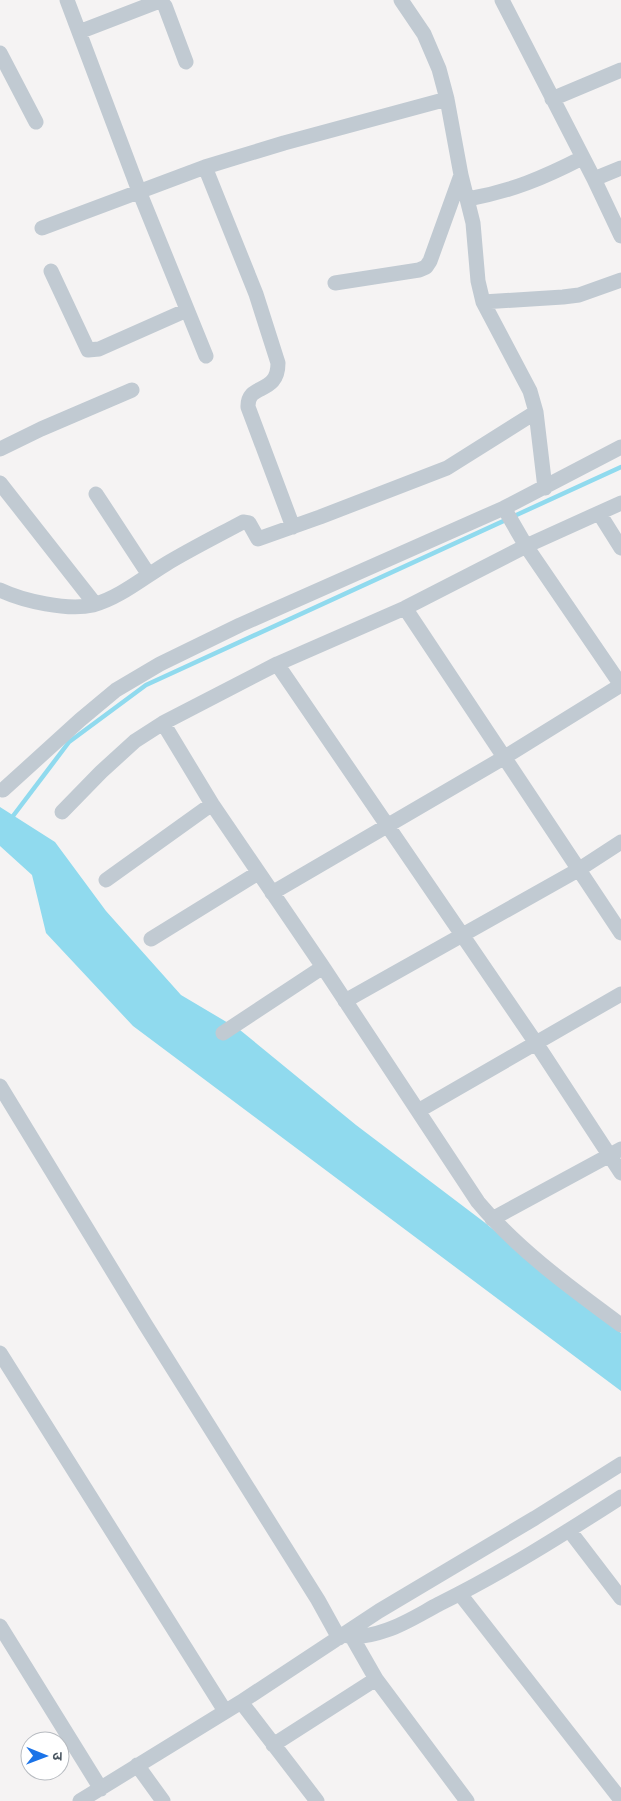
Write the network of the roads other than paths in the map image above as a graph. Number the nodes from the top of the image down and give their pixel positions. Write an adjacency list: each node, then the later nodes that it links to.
1 (67, 0): 4 (street)
2 (401, 0): 8 (street)
3 (502, 0): 9 (street)
4 (79, 32): 6 (street); 16 (street)
5 (0, 54): 10 (street)
6 (186, 62)
7 (621, 70): 9 (street)
8 (447, 99): 12 (street); 14 (street)
9 (552, 99): 11 (street)
10 (36, 122)
11 (582, 158): 15 (street); 17 (street)
12 (205, 167): 16 (street); 36 (street)
13 (621, 168): 15 (street)
14 (461, 175): 17 (street); 22 (street)
15 (594, 179): 19 (street)
16 (139, 191): 18 (street); 24 (street)
17 (468, 199): 23 (street)
18 (42, 228)
19 (621, 236)
20 (51, 270): 24 (street)
21 (621, 280): 23 (street)
22 (335, 283)
23 (483, 302): 27 (street)
24 (187, 310): 25 (street)
25 (206, 356)
26 (132, 390): 29 (street)
27 (536, 412): 31 (street); 36 (street)
28 (621, 447): 31 (street)
29 (0, 449)
30 (0, 483): 41 (street)
31 (545, 488): 34 (street)
32 (96, 494): 39 (street)
33 (621, 503): 35 (street)
34 (506, 511): 37 (street); 47 (street)
35 (599, 513): 37 (street); 38 (street)
36 (293, 527): 39 (street)
37 (526, 546): 42 (street); 44 (street)
38 (621, 548)
39 (149, 574): 41 (street)
40 (0, 590): 41 (street)
41 (95, 604)
42 (405, 608): 43 (street); 46 (street)
43 (277, 664): 45 (street); 50 (street)
44 (621, 685): 46 (street)
45 (163, 723): 48 (street); 49 (street)
46 (504, 757): 50 (street); 52 (street)
47 (3, 790)
48 (212, 804): 53 (street); 54 (street)
49 (62, 812)
50 (388, 825): 55 (street); 57 (street)
51 (621, 842): 52 (street)
52 (578, 870): 56 (street); 57 (street)
53 (258, 873): 55 (street); 58 (street)
54 (106, 880)
55 (272, 893): 59 (street)
56 (621, 933)
57 (462, 935): 61 (street); 63 (street)
58 (151, 939)
59 (323, 967): 61 (street); 62 (street)
60 (621, 994): 63 (street)
61 (345, 1001): 65 (street)
62 (223, 1033)
63 (536, 1043): 65 (street); 66 (street)
64 (0, 1086): 77 (street)
65 (418, 1111): 68 (street)
66 (615, 1153): 67 (street); 68 (street)
67 (621, 1173)
68 (492, 1219): 69 (street)
69 (621, 1325)
70 (0, 1354): 80 (street)
71 (621, 1464): 77 (street)
72 (621, 1498): 73 (street)
73 (569, 1530): 74 (street); 75 (street)
74 (460, 1594): 77 (street); 84 (street)
75 (621, 1598)
76 (0, 1626): 83 (street)
77 (344, 1637): 78 (street); 79 (street)
78 (376, 1679): 81 (street); 88 (street)
79 (241, 1702): 80 (street); 81 (street)
80 (225, 1712): 82 (street)
81 (273, 1745): 87 (street)
82 (137, 1765): 83 (street); 86 (street)
83 (101, 1789): 85 (street)
84 (621, 1800)
85 (80, 1801)
86 (163, 1801)
87 (317, 1801)
88 (467, 1801)

